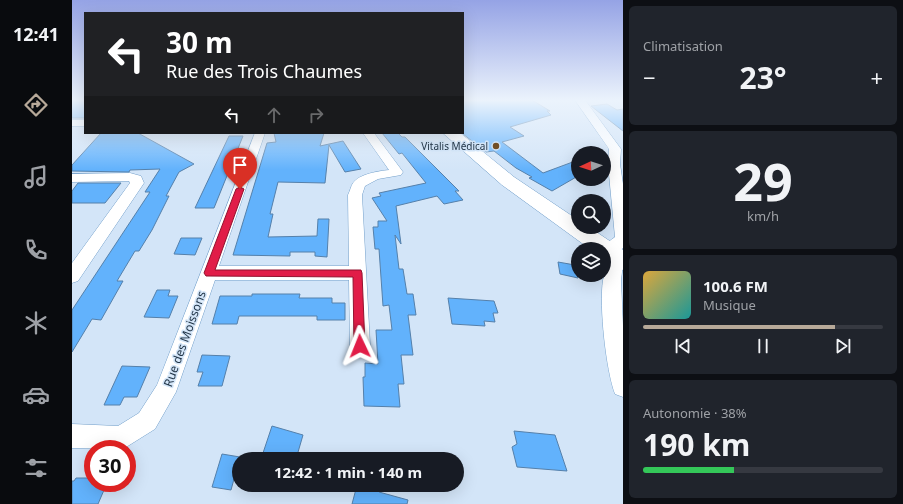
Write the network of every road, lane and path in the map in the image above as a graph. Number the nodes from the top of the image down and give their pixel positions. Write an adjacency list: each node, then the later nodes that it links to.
1 (599, 124): 6 (street)
2 (260, 134): 10 (street, Rue des Moissons)
3 (369, 134): 11 (street)
4 (445, 134): 8 (main road)
5 (452, 134): 9 (main road)
6 (619, 148): 9 (street)
7 (72, 178): 12 (street)
8 (581, 242)
9 (618, 256): 14 (street)
10 (209, 273): 11 (street); 15 (street, Rue des Moissons)
11 (357, 273): 13 (street)
12 (72, 276)
13 (360, 346)
14 (623, 386)
15 (72, 436)

